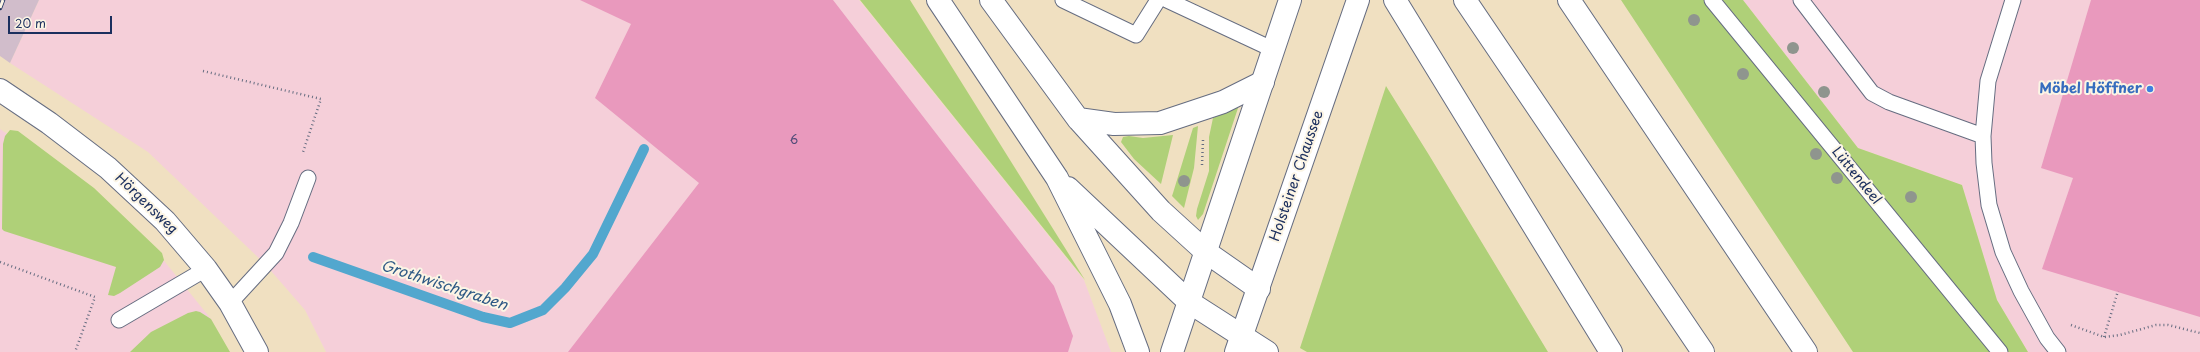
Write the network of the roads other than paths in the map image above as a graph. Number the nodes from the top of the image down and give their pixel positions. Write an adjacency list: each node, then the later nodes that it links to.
1 (938, 0): 20 (main road)
2 (991, 0): 17 (main road)
3 (1063, 0): 4 (lane)
4 (1158, 0)
5 (1167, 0): 14 (lane)
6 (1290, 0): 14 (main road)
7 (1358, 0): 23 (main road, Holsteiner Chaussee)
8 (1395, 0): 32 (main road)
9 (1465, 0): 33 (main road)
10 (1569, 0): 34 (main road)
11 (1712, 0): 35 (lane, Lüttendeel)
12 (1801, 0): 18 (lane)
13 (2013, 0): 18 (lane)
14 (1274, 50): 15 (main road)
15 (1263, 82): 17 (main road); 21 (main road)
16 (0, 90): 22 (main road, Hörgensweg)
17 (1078, 119): 21 (main road)
18 (1983, 136): 36 (lane)
19 (308, 178): 25 (lane)
20 (1057, 178): 24 (main road); 29 (main road)
21 (1206, 252): 23 (main road); 24 (main road)
22 (206, 269): 25 (main road, Hörgensweg); 26 (lane)
23 (1258, 289): 27 (main road, Holsteiner Chaussee)
24 (1189, 302): 27 (main road); 30 (main road)
25 (230, 303): 28 (main road, Hörgensweg)
26 (119, 320)
27 (1239, 344): 31 (main road)
28 (256, 352)
29 (1138, 352)
30 (1172, 352)
31 (1267, 352)
32 (1611, 352)
33 (1703, 352)
34 (1806, 352)
35 (2000, 352)
36 (2058, 352)

